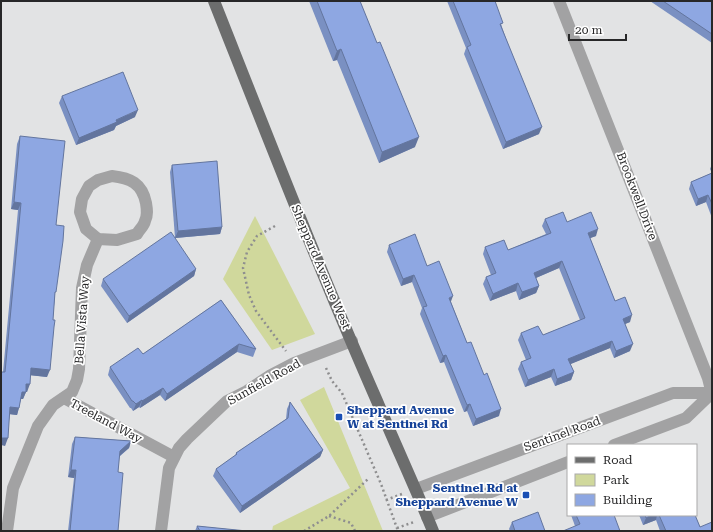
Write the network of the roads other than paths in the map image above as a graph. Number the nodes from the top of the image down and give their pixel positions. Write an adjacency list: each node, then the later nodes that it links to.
1 (214, 1): 4 (main road, Sheppard Avenue West)
2 (559, 1): 5 (street, Brookwell Drive)
3 (98, 239): 3 (street); 6 (street, Bella Vista Way)
4 (352, 341): 8 (street, Sunfield Road); 10 (main road, Sheppard Avenue West)
5 (712, 393): 7 (street); 10 (street, Sentinel Road)
6 (64, 398): 8 (street, Treeland Way); 12 (street, Treeland Way)
7 (617, 444)
8 (174, 457): 13 (street, Sunfield Road)
9 (567, 462): 11 (street)
10 (416, 489): 11 (main road, Sheppard Avenue West)
11 (427, 517): 14 (main road, Sheppard Avenue West)
12 (8, 531)
13 (161, 531)
14 (433, 531)

